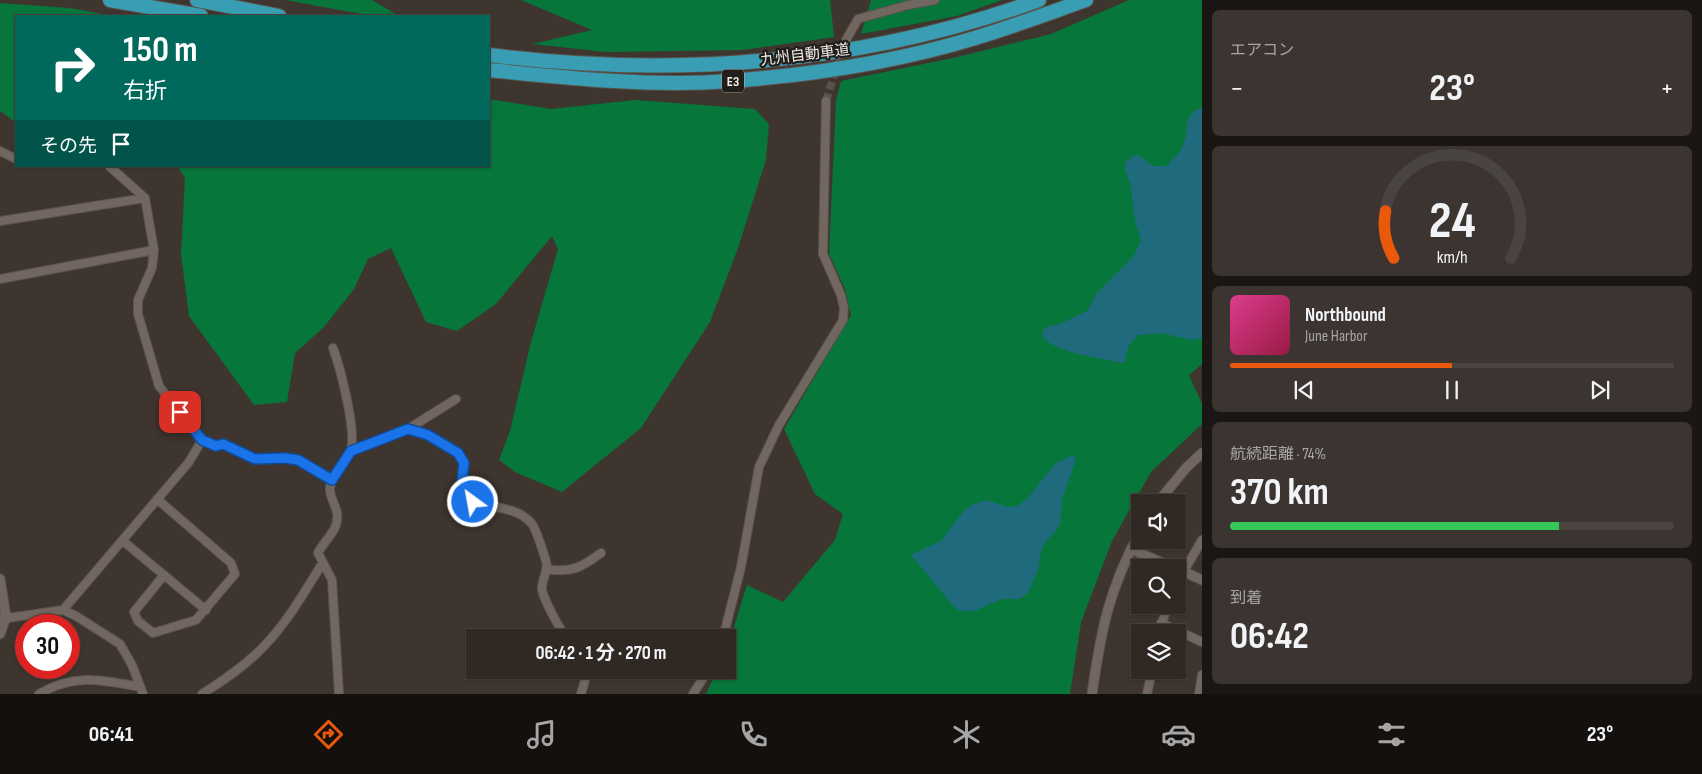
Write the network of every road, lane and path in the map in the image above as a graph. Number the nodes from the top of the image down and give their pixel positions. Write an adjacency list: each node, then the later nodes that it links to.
1 (110, 0): 6 (highway)
2 (197, 0): 7 (highway)
3 (935, 0): 8 (street)
4 (1039, 0): 9 (highway, 九州自動車道 / E3)
5 (1086, 0): 10 (highway, 九州自動車道 / E3)
6 (195, 15)
7 (272, 15)
8 (846, 40)
9 (490, 55)
10 (490, 70)
11 (826, 101): 46 (street)
12 (0, 151): 13 (street)
13 (15, 158)
14 (109, 167): 15 (street)
15 (145, 198): 16 (street); 17 (street)
16 (0, 221)
17 (154, 250): 18 (street); 22 (street)
18 (0, 280)
19 (333, 348): 23 (street)
20 (456, 399): 21 (street)
21 (408, 429): 23 (street); 35 (street)
22 (202, 440): 25 (street); 27 (street)
23 (351, 451): 25 (street)
24 (1202, 453): 26 (street)
25 (332, 480): 34 (street)
26 (1165, 494)
27 (158, 499): 28 (street); 41 (street)
28 (123, 540): 37 (street); 40 (street)
29 (1202, 540): 33 (street)
30 (1131, 549): 32 (street); 59 (street)
31 (601, 553): 35 (street)
32 (1154, 559)
33 (1186, 559)
34 (322, 564): 55 (street); 56 (street)
35 (546, 569): 45 (street)
36 (1186, 573): 39 (street)
37 (164, 575): 41 (street); 41 (street)
38 (0, 579): 43 (street)
39 (1202, 580)
40 (63, 610): 43 (street); 53 (street)
41 (206, 610)
42 (1164, 614): 44 (street)
43 (3, 618): 47 (street)
44 (1161, 623): 48 (street)
45 (562, 629)
46 (725, 629)
47 (0, 634)
48 (1202, 642)
49 (1202, 675): 61 (street)
50 (585, 679): 57 (street)
51 (702, 679): 58 (street)
52 (1150, 679): 60 (street)
53 (142, 690): 54 (street)
54 (40, 694)
55 (202, 694)
56 (339, 694)
57 (580, 694)
58 (693, 694)
59 (1092, 694)
60 (1147, 694)
61 (1199, 694)

